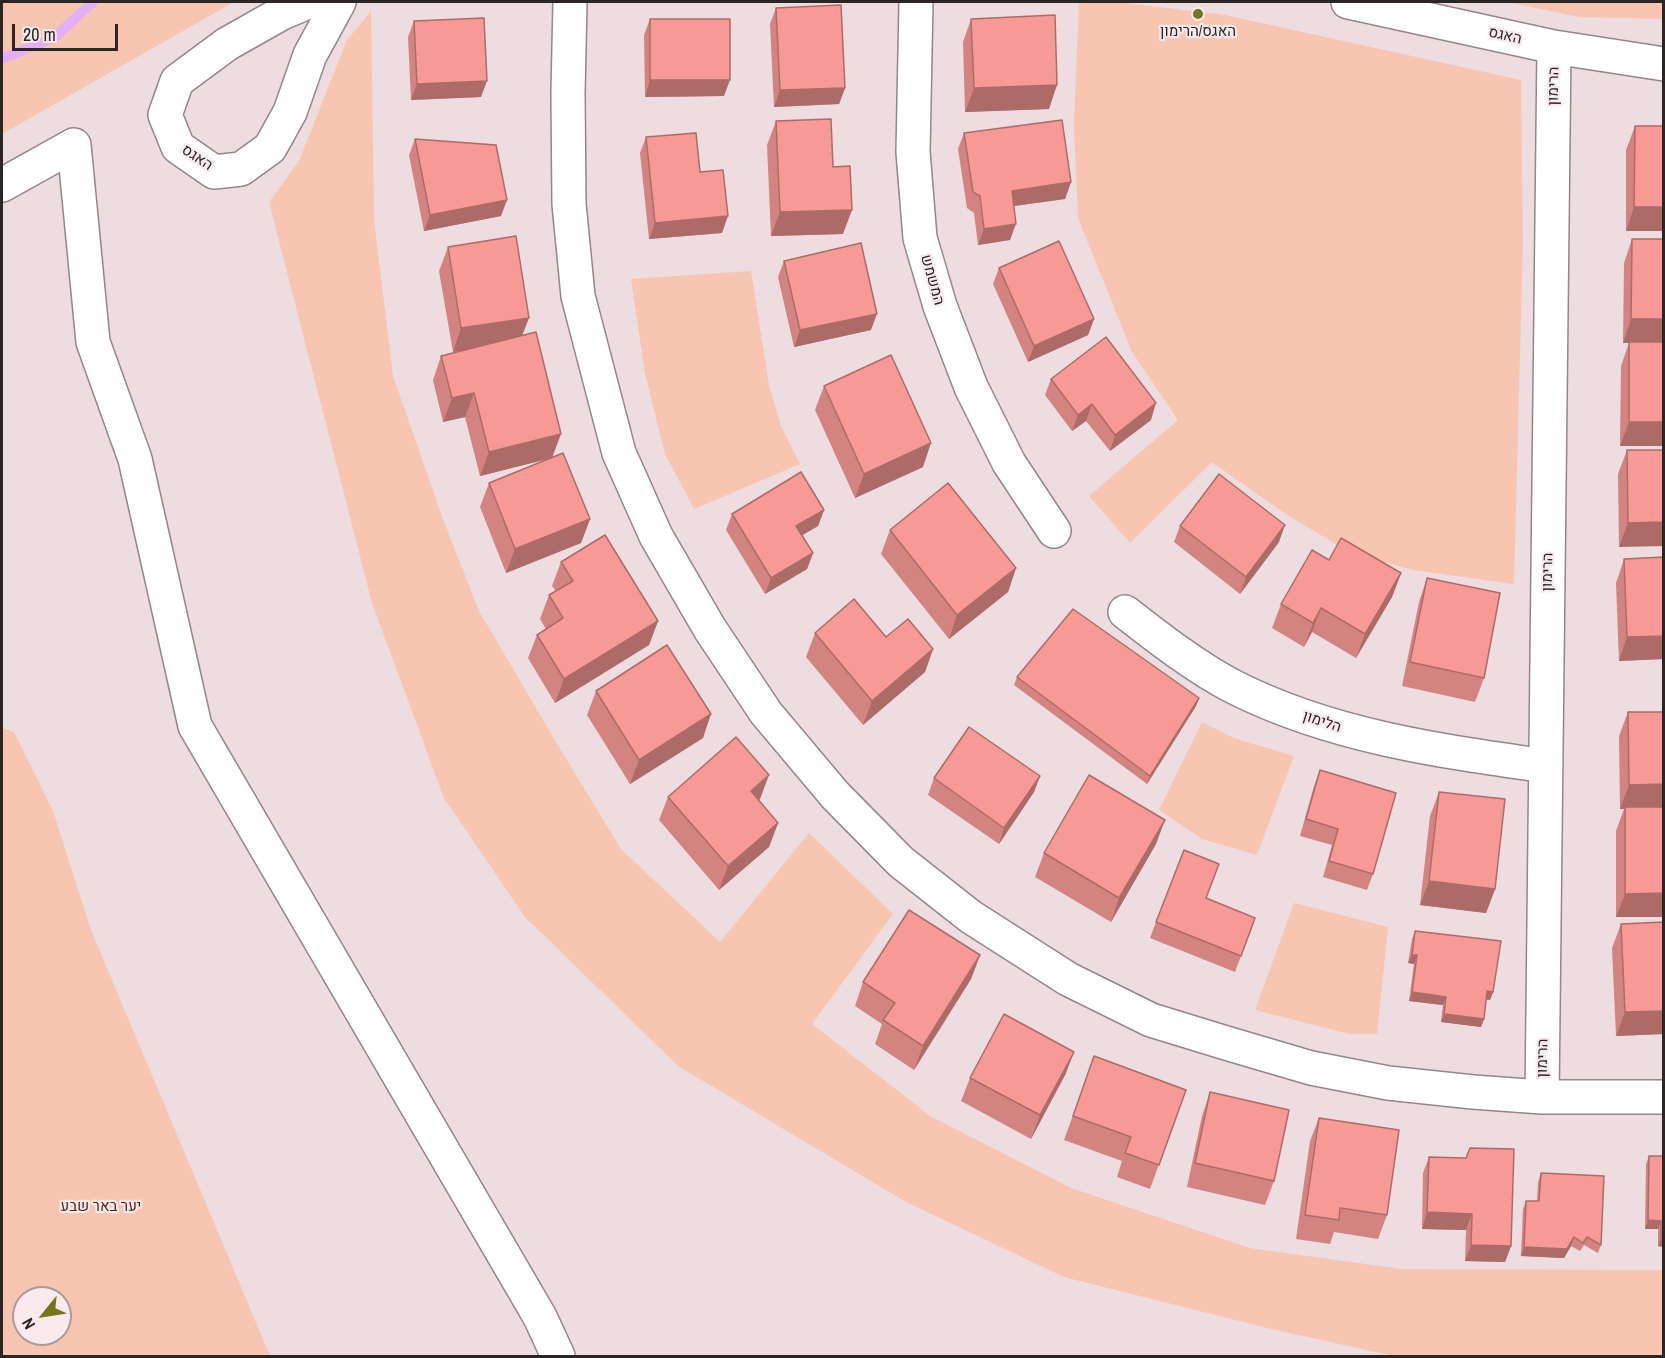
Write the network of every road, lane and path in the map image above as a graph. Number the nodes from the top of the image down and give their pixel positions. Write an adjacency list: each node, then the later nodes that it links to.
1 (308, 2): 2 (street, האגס)
2 (339, 2)
3 (570, 2): 12 (street)
4 (916, 2): 9 (street, המשמש)
5 (1348, 2): 6 (street, האגס)
6 (1554, 47): 7 (street, האגס); 11 (street, הרימון)
7 (1664, 64)
8 (2, 185): 14 (street)
9 (1054, 531)
10 (1125, 612): 11 (street, הלימון)
11 (1546, 766): 12 (street, הרימון)
12 (1542, 1097): 13 (street)
13 (1664, 1097)
14 (558, 1356)

